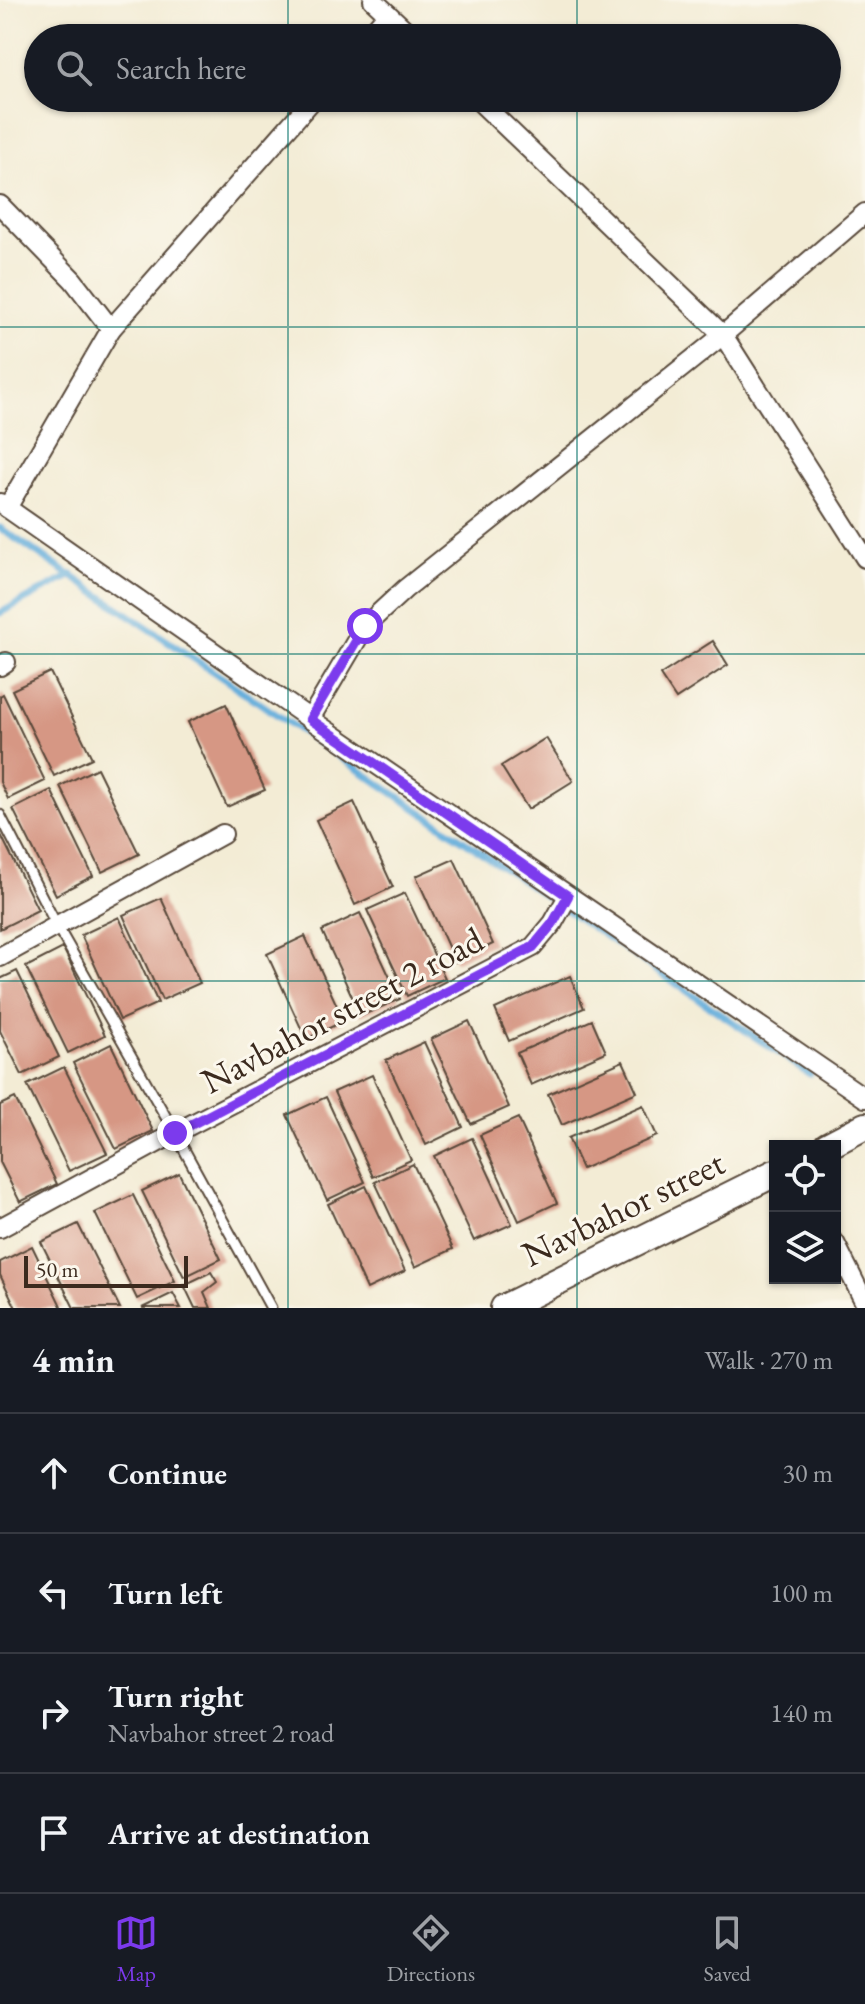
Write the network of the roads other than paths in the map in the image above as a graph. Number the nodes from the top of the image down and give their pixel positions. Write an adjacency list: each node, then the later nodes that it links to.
1 (373, 0): 2 (street)
2 (388, 14): 3 (street); 4 (street)
3 (379, 24)
4 (399, 24)
5 (302, 112): 9 (street)
6 (491, 112): 10 (street)
7 (0, 205): 9 (street)
8 (865, 213): 10 (street)
9 (111, 329): 11 (street)
10 (723, 335): 12 (street); 13 (street)
11 (4, 506): 13 (street)
12 (865, 558)
13 (310, 719): 16 (street)
14 (0, 815): 17 (lane)
15 (223, 834): 17 (street)
16 (566, 901): 19 (street); 21 (street, Navbahor street 2 road)
17 (57, 926): 18 (street); 21 (lane)
18 (0, 957)
19 (865, 1098)
20 (865, 1126): 22 (main road)
21 (175, 1133): 24 (street, Navbahor street 2 road); 27 (lane)
22 (838, 1140)
23 (769, 1176): 28 (main road, Navbahor street)
24 (0, 1228)
25 (841, 1255): 26 (street)
26 (865, 1303)
27 (271, 1308)
28 (504, 1308)

